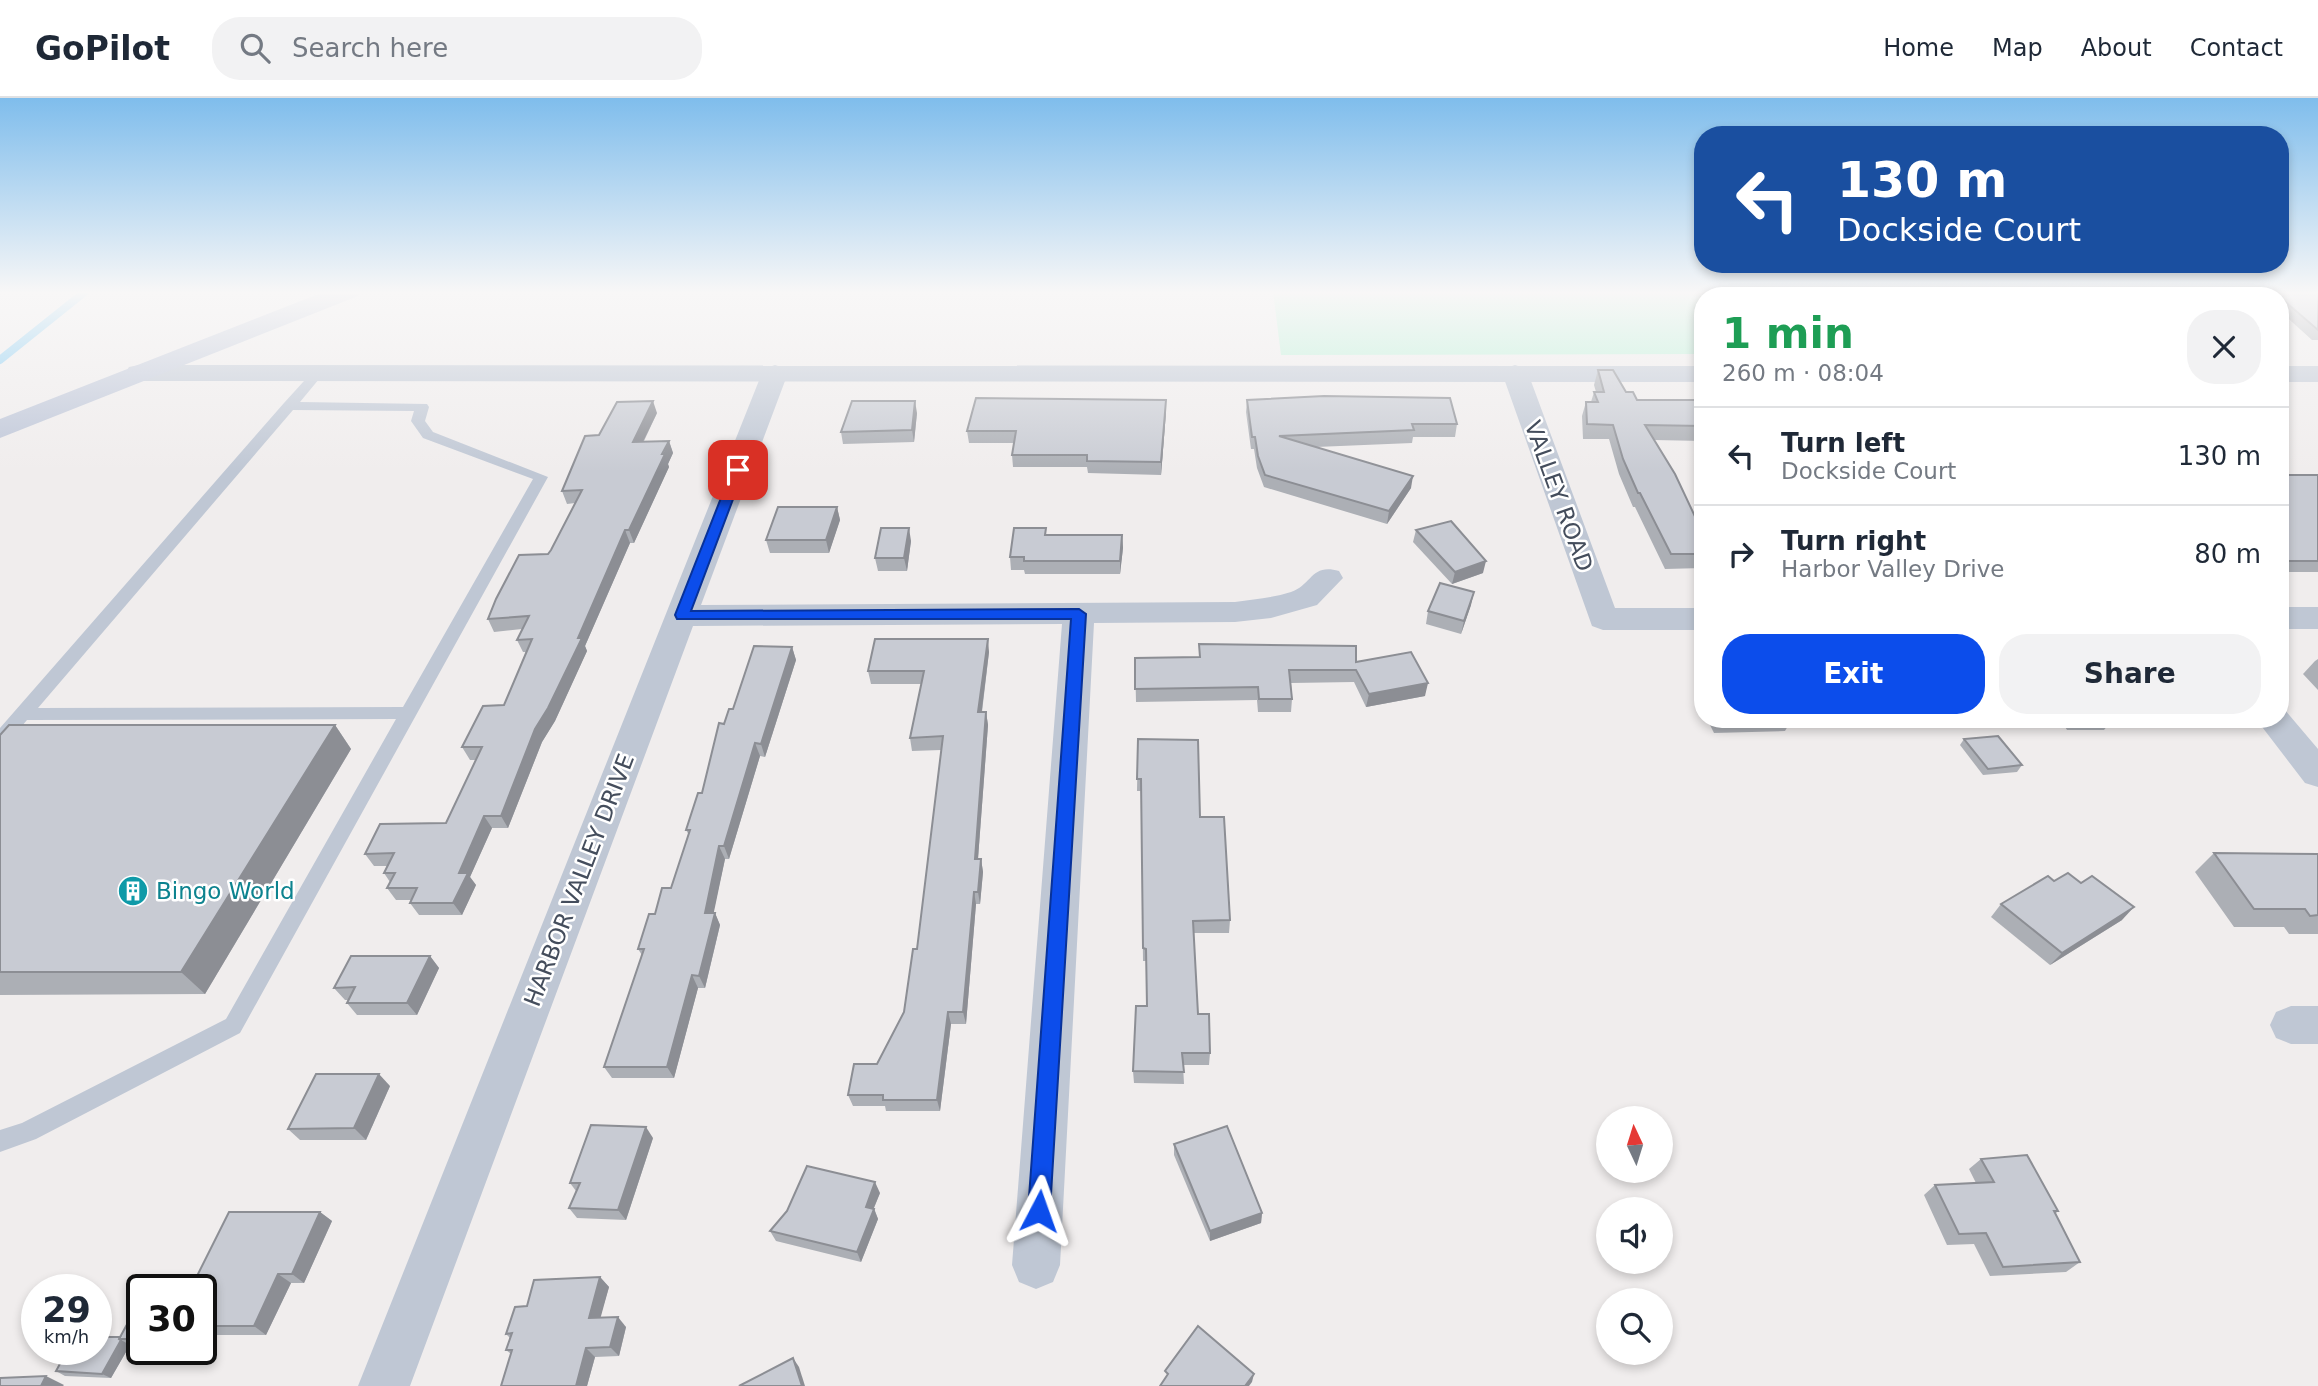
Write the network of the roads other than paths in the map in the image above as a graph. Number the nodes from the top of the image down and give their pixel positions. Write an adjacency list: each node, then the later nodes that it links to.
1 (195, 351): 2 (main road)
2 (139, 373): 3 (street); 10 (main road)
3 (318, 373): 4 (street); 9 (lane)
4 (775, 373): 5 (street); 13 (street, HARBOR VALLEY DRIVE)
5 (1516, 373): 6 (street); 16 (street, VALLEY ROAD)
6 (1694, 374)
7 (2289, 374): 8 (street)
8 (2318, 374)
9 (289, 406): 17 (lane); 18 (lane)
10 (0, 429)
11 (1328, 578): 12 (street)
12 (1079, 614): 13 (street); 23 (street)
13 (682, 615): 24 (street, HARBOR VALLEY DRIVE)
14 (2289, 618): 15 (street)
15 (2318, 618)
16 (1694, 619)
17 (409, 713): 18 (lane); 22 (lane)
18 (23, 714): 20 (lane)
19 (2280, 728): 21 (street)
20 (0, 740)
21 (2318, 774)
22 (0, 1141)
23 (1036, 1265)
24 (384, 1386)

